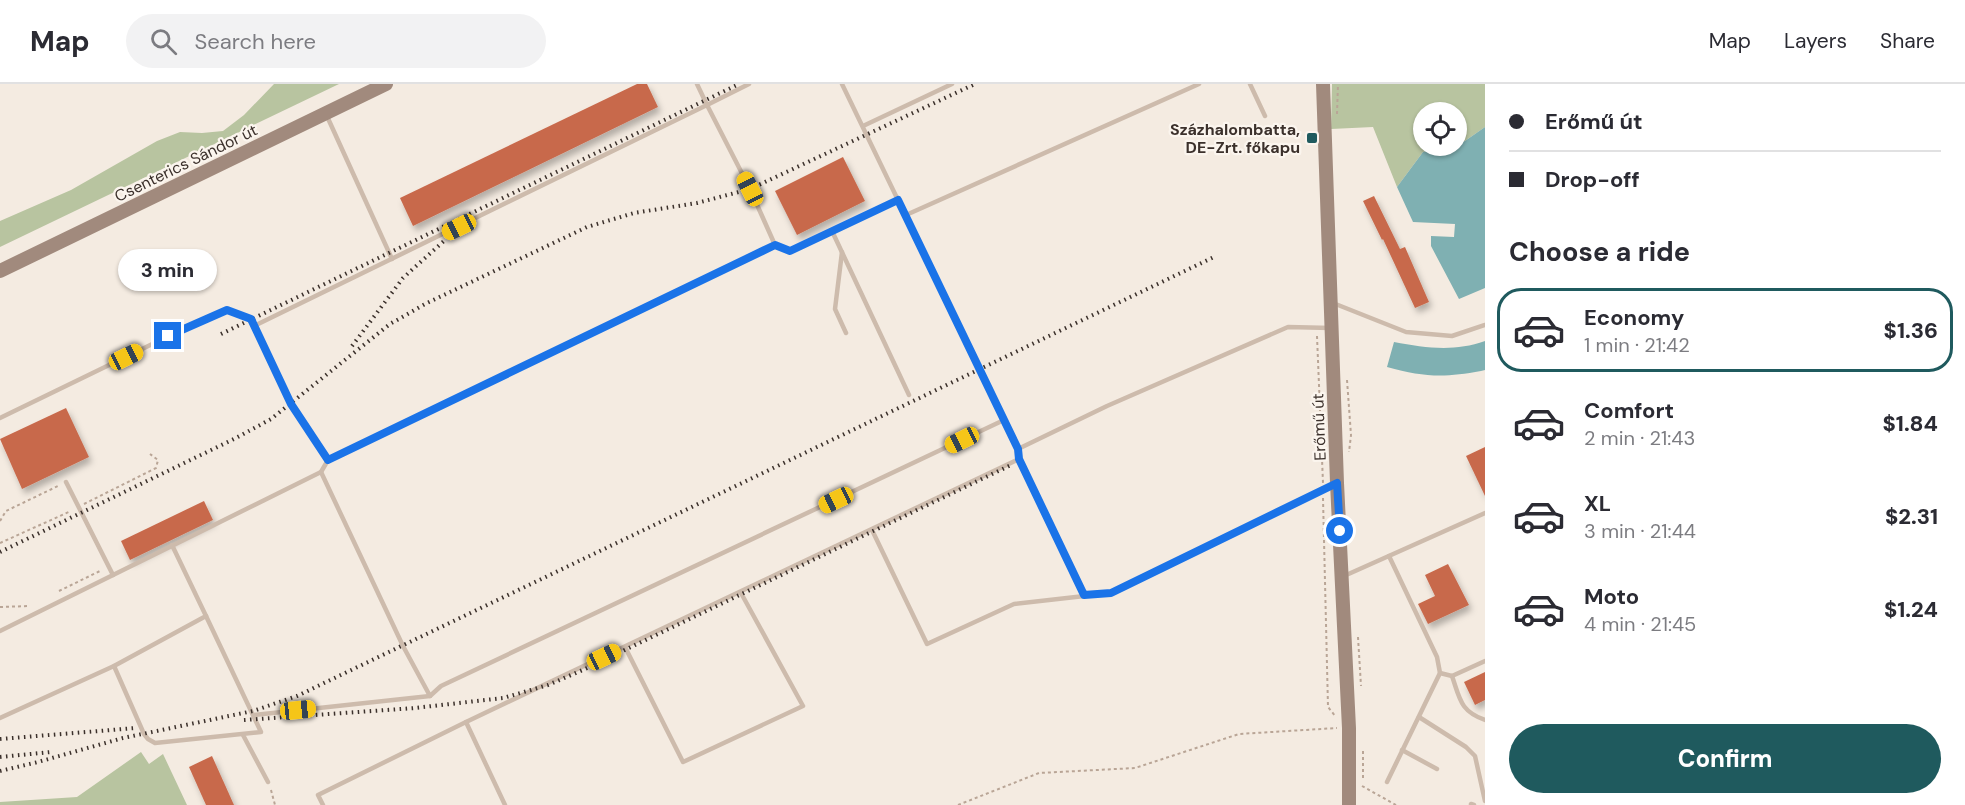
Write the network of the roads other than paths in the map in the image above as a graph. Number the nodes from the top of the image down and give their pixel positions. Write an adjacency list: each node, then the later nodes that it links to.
1 (386, 84): 10 (street, Csenterics Sándor út)
2 (697, 84): 9 (lane)
3 (749, 84): 9 (lane)
4 (951, 84): 12 (lane)
5 (1199, 84): 14 (lane)
6 (1250, 84): 11 (lane)
7 (1323, 84): 20 (street, Erőmű út)
8 (845, 85): 12 (lane)
9 (707, 105): 16 (lane); 18 (lane)
10 (325, 113): 18 (lane); 19 (street, Csenterics Sándor út)
11 (1265, 116)
12 (863, 126): 13 (lane)
13 (898, 200): 14 (lane); 15 (lane)
14 (906, 215): 27 (lane)
15 (832, 231): 16 (lane); 17 (lane)
16 (775, 245): 30 (lane)
17 (842, 252): 24 (lane); 25 (lane)
18 (392, 259): 22 (lane)
19 (0, 271)
20 (1331, 301): 21 (lane); 23 (street, Erőmű út)
21 (1485, 325)
22 (254, 326): 26 (lane); 30 (lane)
23 (1332, 328): 28 (lane); 33 (street, Erőmű út)
24 (846, 333)
25 (909, 395)
26 (0, 418)
27 (1004, 420): 28 (lane); 49 (lane)
28 (1018, 449): 29 (lane)
29 (1019, 459): 35 (lane); 41 (lane)
30 (328, 460): 31 (lane)
31 (321, 472): 36 (lane); 49 (lane)
32 (66, 482): 38 (lane)
33 (1337, 483): 39 (street, Erőmű út); 41 (lane)
34 (1485, 513): 37 (lane)
35 (872, 530): 40 (lane); 41 (lane)
36 (172, 545): 38 (lane); 42 (lane)
37 (1389, 556): 39 (lane); 47 (lane)
38 (113, 575): 43 (lane)
39 (1342, 578): 63 (street, Erőmű út)
40 (741, 593): 44 (lane); 44 (lane)
41 (1084, 595)
42 (207, 616): 46 (lane); 50 (lane)
43 (0, 631)
44 (625, 647): 54 (lane)
45 (1485, 661): 48 (lane)
46 (114, 666): 52 (lane); 55 (lane)
47 (1440, 673): 48 (lane); 51 (lane)
48 (1452, 676): 53 (lane)
49 (430, 696): 50 (lane)
50 (254, 715): 55 (lane)
51 (1419, 717): 56 (lane); 60 (lane)
52 (0, 718)
53 (1485, 720)
54 (466, 723): 61 (lane); 62 (lane)
55 (243, 735): 58 (lane)
56 (1402, 750): 57 (lane); 59 (lane)
57 (1437, 769)
58 (268, 782)
59 (1387, 782)
60 (1485, 801)
61 (323, 805)
62 (506, 805)
63 (1349, 805)

